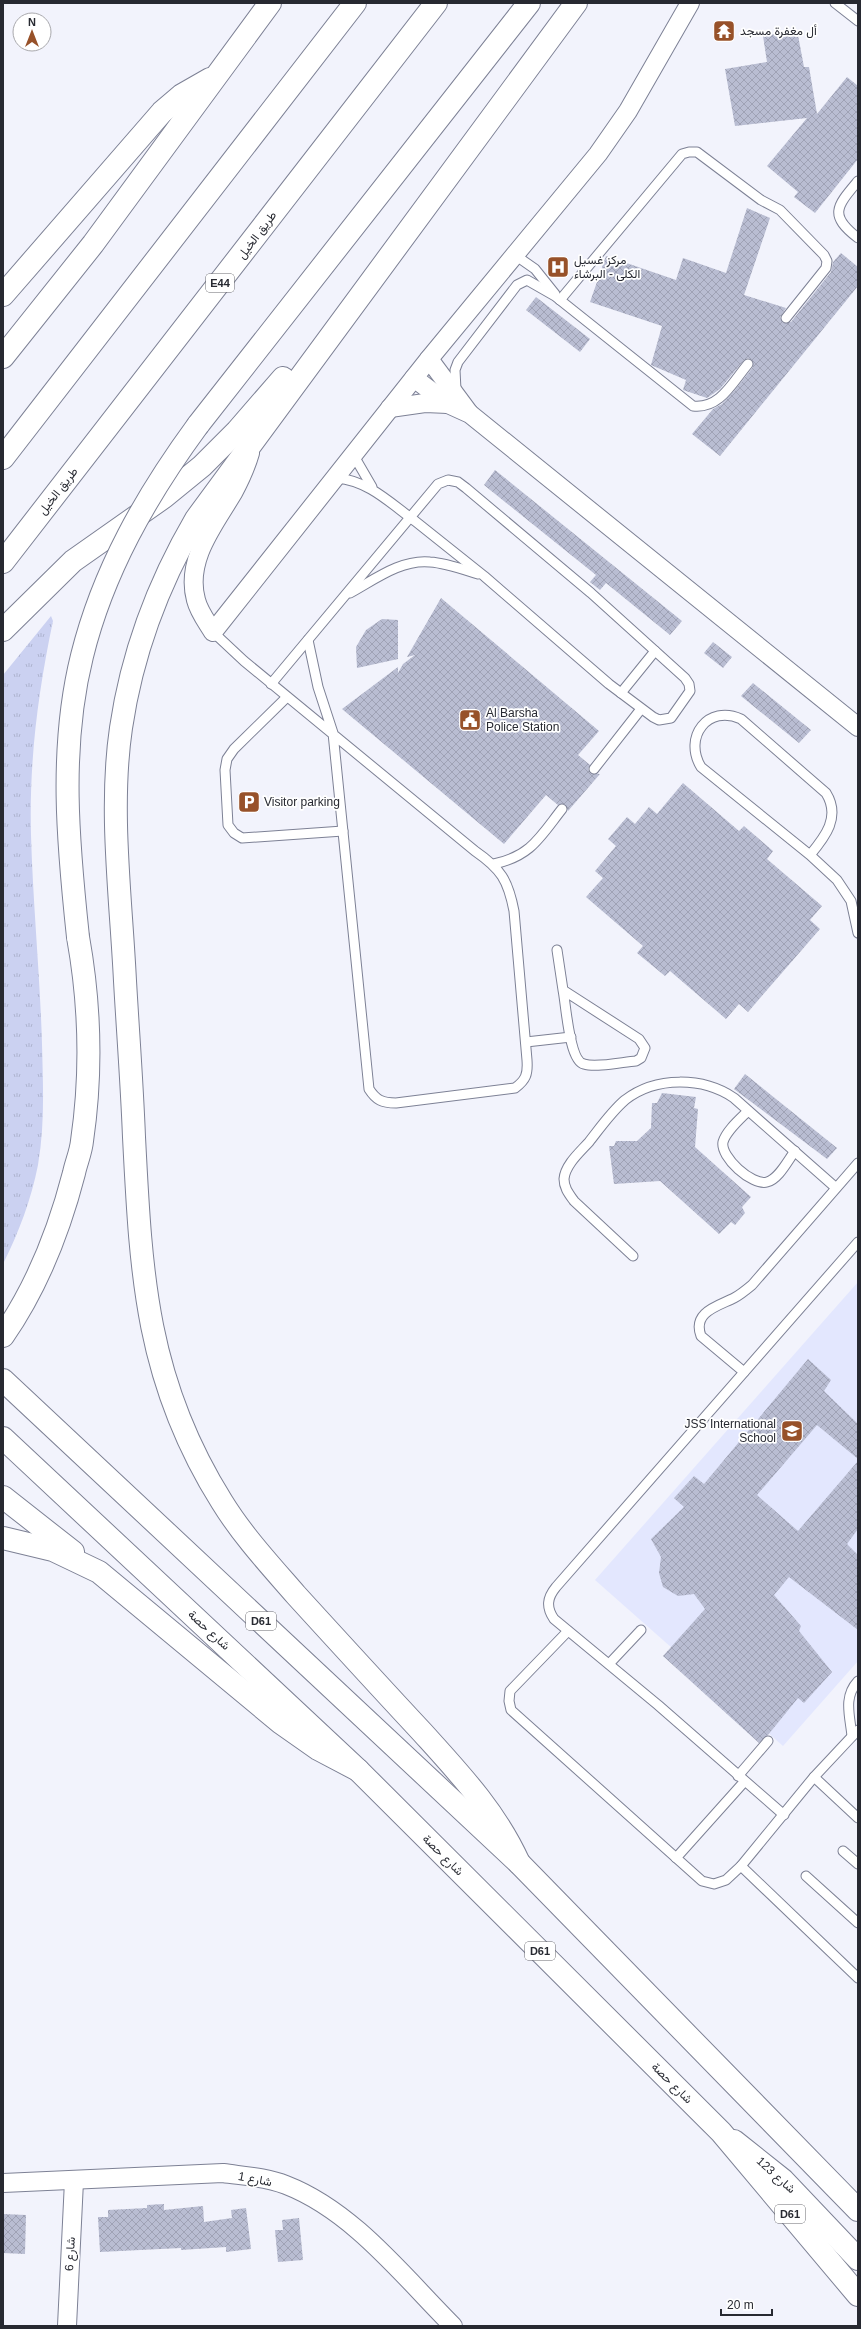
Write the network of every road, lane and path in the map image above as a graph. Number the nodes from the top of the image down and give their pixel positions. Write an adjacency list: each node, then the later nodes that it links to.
1 (270, 3): 9 (main road)
2 (354, 3): 25 (main road)
3 (436, 3): 29 (main road, طريق الخيل / E44)
4 (529, 3): 58 (main road, bridge)
5 (576, 3): 16 (main road)
6 (690, 3): 12 (street)
7 (835, 3): 8 (lane)
8 (858, 21)
9 (216, 76): 13 (main road); 17 (main road)
10 (858, 181): 11 (lane)
11 (858, 238)
12 (515, 255): 14 (lane); 18 (street)
13 (3, 296)
14 (558, 298): 15 (lane); 19 (lane); 21 (lane)
15 (786, 318)
16 (340, 321): 23 (main road); 32 (main road)
17 (3, 357)
18 (429, 359): 20 (street); 21 (street)
19 (748, 364)
20 (414, 378): 21 (street); 22 (street)
21 (452, 400): 22 (street); 40 (street)
22 (390, 408): 24 (street)
23 (254, 441): 33 (street); 78 (main road)
24 (354, 456): 26 (street); 27 (lane)
25 (3, 458)
26 (337, 478): 27 (lane); 33 (street)
27 (375, 490): 28 (lane)
28 (409, 516): 30 (lane); 31 (lane); 35 (lane)
29 (3, 562)
30 (484, 576): 31 (lane); 37 (lane)
31 (345, 595): 34 (lane)
32 (3, 630)
33 (213, 632): 36 (lane)
34 (308, 640): 36 (lane); 41 (lane)
35 (655, 651): 37 (lane); 39 (lane)
36 (271, 684): 38 (lane)
37 (621, 694): 39 (lane)
38 (287, 697): 41 (lane); 44 (lane)
39 (641, 710): 42 (lane)
40 (858, 727)
41 (333, 733): 44 (lane); 46 (lane)
42 (594, 769)
43 (562, 809): 46 (lane)
44 (343, 831): 51 (lane)
45 (810, 855): 45 (lane); 47 (lane)
46 (494, 864): 51 (lane)
47 (858, 933)
48 (557, 950): 49 (lane)
49 (563, 990): 50 (lane); 50 (lane)
50 (571, 1037): 51 (lane)
51 (526, 1042)
52 (748, 1110): 53 (lane); 53 (lane); 57 (lane)
53 (795, 1151): 55 (lane)
54 (858, 1163): 55 (lane)
55 (835, 1187): 59 (lane)
56 (858, 1242): 59 (lane)
57 (633, 1256)
58 (3, 1336)
59 (744, 1372): 66 (lane)
60 (3, 1380): 78 (main road, D61)
61 (3, 1438): 71 (main road, شارع حصة / D61)
62 (3, 1497): 64 (main road)
63 (3, 1538): 64 (main road)
64 (99, 1572): 71 (main road)
65 (641, 1630): 67 (lane)
66 (568, 1631): 67 (lane); 77 (lane)
67 (609, 1664): 73 (lane)
68 (858, 1681): 69 (lane)
69 (855, 1733): 72 (lane)
70 (768, 1741): 73 (lane)
71 (358, 1770): 84 (main road, شارع حصة / D61)
72 (814, 1777): 74 (lane); 75 (lane)
73 (741, 1779): 74 (lane); 77 (lane)
74 (784, 1815): 80 (lane)
75 (858, 1818)
76 (843, 1851): 79 (lane)
77 (676, 1858): 80 (lane)
78 (519, 1863): 87 (main road, D61)
79 (858, 1864)
80 (741, 1866): 83 (lane)
81 (806, 1876): 82 (lane)
82 (858, 1923)
83 (858, 1978)
84 (721, 2132): 88 (main road, شارع 123); 89 (main road, شارع حصة / D61)
85 (74, 2182): 86 (street, شارع 1); 90 (street, شارع 6); 91 (street, شارع 1)
86 (3, 2183)
87 (858, 2210)
88 (858, 2259)
89 (858, 2295)
90 (67, 2326)
91 (453, 2326)

